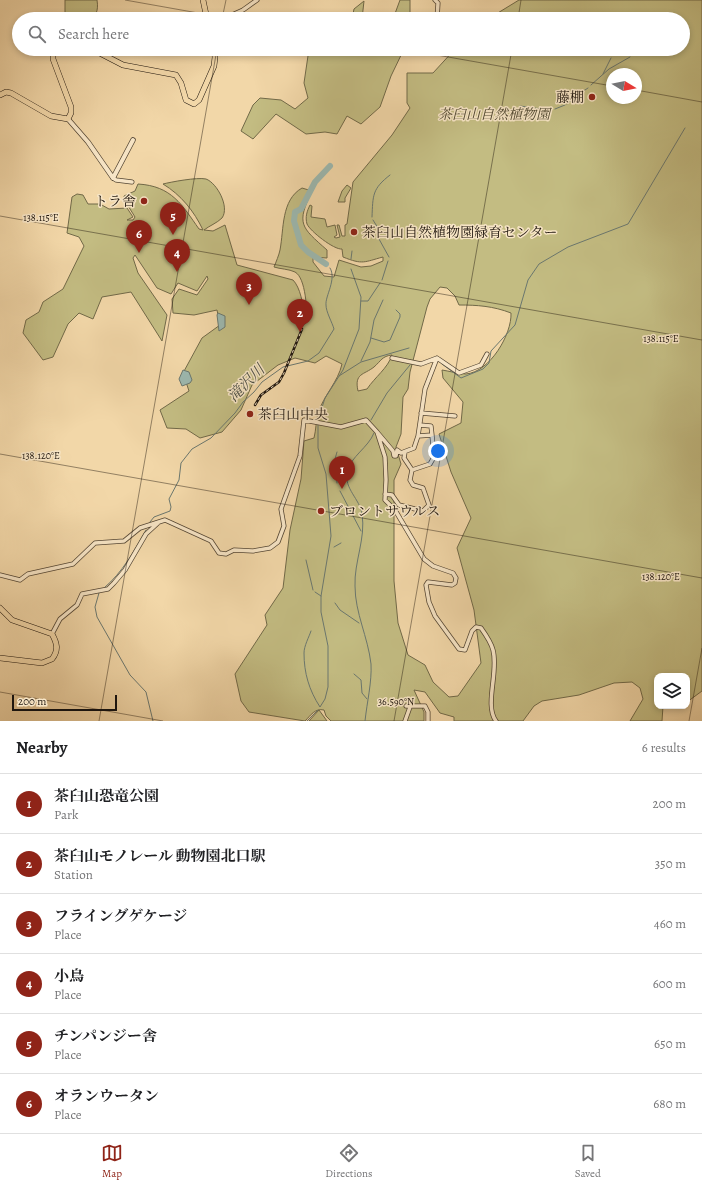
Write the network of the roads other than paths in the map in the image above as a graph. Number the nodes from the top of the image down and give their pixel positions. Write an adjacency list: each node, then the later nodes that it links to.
1 (202, 0): 4 (main road)
2 (257, 0): 5 (street)
3 (435, 0): 6 (street)
4 (205, 12)
5 (239, 12)
6 (437, 12)
7 (53, 56): 11 (main road)
8 (106, 56): 9 (main road)
9 (215, 56)
10 (0, 95): 11 (main road)
11 (68, 119): 13 (street)
12 (133, 140): 13 (street)
13 (113, 178): 14 (street)
14 (132, 182)
15 (487, 354): 17 (street)
16 (392, 358): 17 (street)
17 (437, 358): 18 (street)
18 (421, 412): 19 (street); 20 (street)
19 (455, 416)
20 (420, 425): 22 (street); 23 (street)
21 (377, 432): 24 (street); 26 (street); 27 (street)
22 (432, 435): 23 (street); 25 (street)
23 (418, 436): 24 (street)
24 (405, 452): 25 (street)
25 (412, 470): 26 (street)
26 (385, 494): 34 (street)
27 (159, 522): 28 (street); 30 (street)
28 (0, 575)
29 (0, 608): 30 (main road)
30 (52, 634): 31 (main road)
31 (0, 658)
32 (405, 721): 33 (street)
33 (428, 721)
34 (496, 721)

